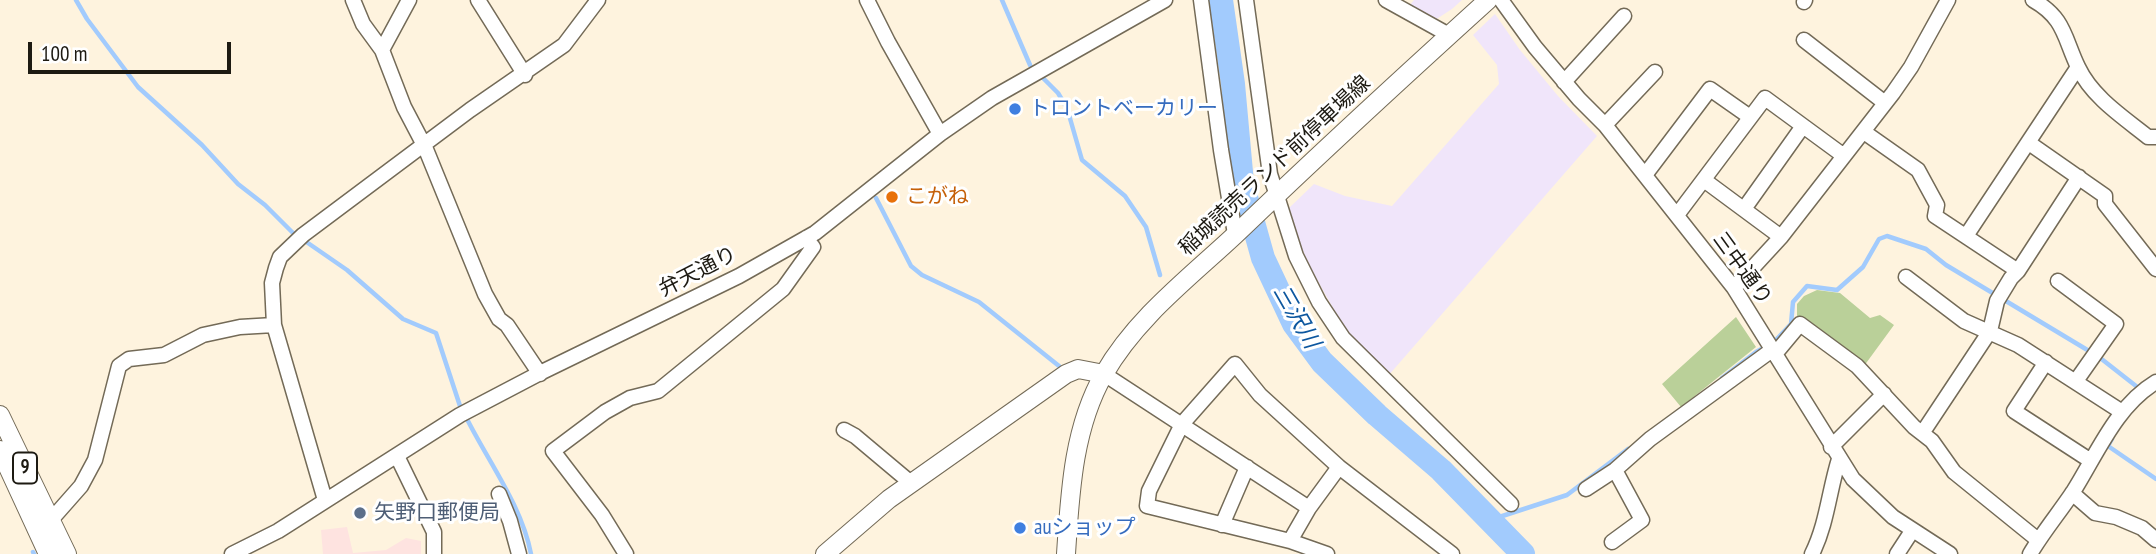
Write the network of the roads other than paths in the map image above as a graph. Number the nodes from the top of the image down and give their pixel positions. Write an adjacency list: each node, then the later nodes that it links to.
1 (353, 0): 17 (street)
2 (409, 0): 17 (street)
3 (478, 0): 20 (street)
4 (598, 0): 20 (street)
5 (867, 0): 27 (street)
6 (1165, 0): 27 (street, 弁天通り)
7 (1201, 0): 38 (street)
8 (1246, 0): 35 (street)
9 (1386, 0): 15 (street)
10 (1488, 0): 15 (main road, 稲城読売ランド前停車場線)
11 (1501, 0): 21 (street, 三中通り)
12 (1948, 0): 22 (street)
13 (2033, 0): 18 (street)
14 (1623, 16): 21 (street)
15 (1450, 35): 35 (main road, 稲城読売ランド前停車場線)
16 (1804, 40): 22 (street)
17 (382, 50): 30 (street)
18 (2078, 67): 28 (street); 29 (street)
19 (1655, 72): 24 (street)
20 (525, 75): 30 (street)
21 (1564, 82): 24 (street, 三中通り)
22 (1885, 103): 26 (street)
23 (1750, 117): 25 (street); 32 (street); 34 (street)
24 (1605, 125): 32 (street, 三中通り)
25 (1803, 126): 31 (street); 36 (street)
26 (1864, 132): 31 (street); 39 (street)
27 (940, 134): 41 (street, 弁天通り)
28 (2156, 137)
29 (2029, 143): 33 (street); 39 (street)
30 (425, 146): 47 (street); 51 (street)
31 (1844, 156): 40 (street)
32 (1645, 175): 37 (street, 三中通り)
33 (2079, 177): 42 (street); 43 (street)
34 (1704, 180): 36 (street); 37 (street)
35 (1272, 199): 38 (main road, 稲城読売ランド前停車場線); 73 (street)
36 (1744, 209): 40 (street)
37 (1677, 215): 46 (street, 三中通り)
38 (1237, 232): 52 (main road, 稲城読売ランド前停車場線)
39 (1966, 236): 43 (street)
40 (1781, 237): 46 (street)
41 (806, 238): 51 (street, 弁天通り); 87 (street)
42 (2156, 269)
43 (2018, 271): 48 (street)
44 (1906, 277): 48 (street)
45 (2059, 281): 53 (street)
46 (1734, 288): 49 (street, 三中通り)
47 (274, 325): 72 (street); 75 (street)
48 (1990, 331): 50 (street); 60 (street)
49 (1771, 347): 55 (street); 62 (street, 三中通り); 67 (street)
50 (2046, 362): 53 (street); 64 (street)
51 (540, 374): 63 (street, 弁天通り)
52 (1104, 374): 58 (street); 68 (main road); 89 (main road, 稲城読売ランド前停車場線)
53 (2077, 381): 56 (street)
54 (2156, 382): 56 (street)
55 (1884, 394): 60 (street); 62 (street)
56 (2122, 412): 64 (street)
57 (0, 415): 75 (main road, 9)
58 (1182, 424): 65 (street); 66 (street); 76 (street)
59 (844, 430): 68 (street)
60 (1923, 432): 78 (street)
61 (0, 450): 82 (main road, 9)
62 (1835, 453): 77 (street, 三中通り); 92 (street)
63 (397, 456): 72 (street, 弁天通り); 85 (street)
64 (2091, 461): 70 (street)
65 (1247, 467): 74 (street); 76 (street)
66 (1339, 467): 74 (street); 91 (street)
67 (1615, 470): 69 (street); 81 (street)
68 (911, 483): 88 (main road)
69 (1586, 489)
70 (2072, 493): 78 (street); 79 (street)
71 (499, 494): 86 (street)
72 (325, 500): 84 (street, 弁天通り)
73 (1511, 504)
74 (1309, 508): 80 (street)
75 (51, 520): 83 (main road, 9)
76 (1222, 525): 80 (street)
77 (1912, 531): 93 (street); 94 (street, 三中通り)
78 (2038, 540): 95 (street)
79 (2156, 540)
80 (1290, 541): 90 (street)
81 (1612, 542)
82 (48, 554)
83 (67, 554)
84 (232, 554)
85 (434, 554)
86 (519, 554)
87 (626, 554)
88 (825, 554)
89 (1066, 554)
90 (1327, 554)
91 (1452, 554)
92 (1812, 554)
93 (1897, 554)
94 (1950, 554)
95 (2030, 554)

